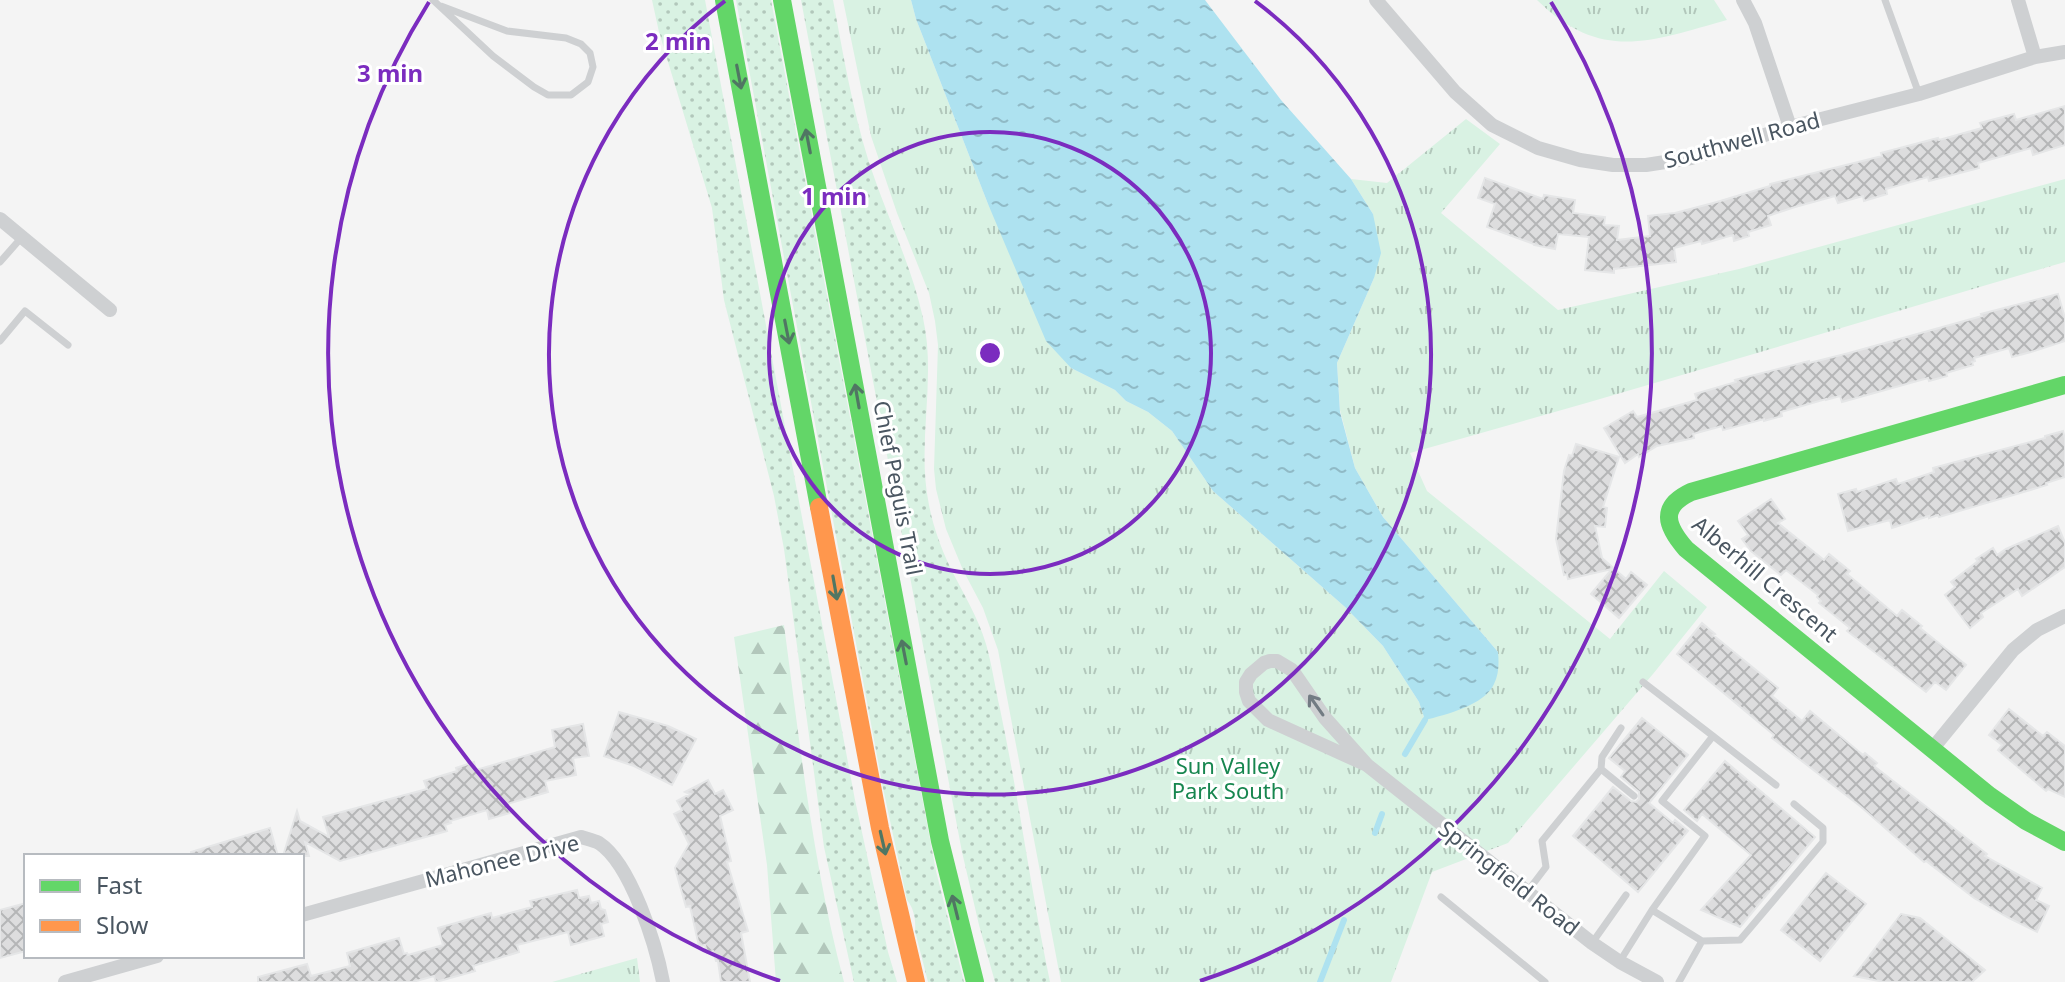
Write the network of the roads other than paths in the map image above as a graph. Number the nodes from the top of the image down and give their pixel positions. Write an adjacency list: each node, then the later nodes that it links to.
1 (433, 0): 8 (lane)
2 (724, 0): 42 (main road, one-way to 42)
3 (782, 0): 43 (main road, Chief Peguis Trail, one-way to 3)
4 (1376, 0): 12 (street, Southwell Road)
5 (1743, 0): 12 (street)
6 (1885, 0): 11 (lane)
7 (2018, 0): 10 (street)
8 (441, 6): 8 (lane)
9 (2065, 52): 10 (street, Southwell Road)
10 (2035, 57): 11 (street, Southwell Road)
11 (1919, 94): 12 (street, Southwell Road)
12 (1790, 127)
13 (0, 219): 14 (street)
14 (22, 237): 15 (lane); 16 (street)
15 (0, 262)
16 (110, 310)
17 (0, 341): 18 (lane)
18 (68, 345)
19 (2065, 385): 24 (main road, Alberhill Crescent)
20 (2065, 616): 24 (street)
21 (1643, 682): 23 (lane)
22 (1621, 728): 26 (lane)
23 (1713, 736): 27 (lane); 34 (lane)
24 (1933, 748): 30 (main road, Alberhill Crescent)
25 (1367, 765): 25 (street, Springfield Road, one-way to 25); 31 (street, Springfield Road)
26 (1601, 769): 28 (lane); 31 (lane)
27 (1776, 785)
28 (1634, 796)
29 (1794, 804): 36 (lane)
30 (2065, 842)
31 (1527, 892): 37 (street, Springfield Road)
32 (1626, 895): 37 (lane)
33 (1441, 897): 44 (lane)
34 (1652, 910): 36 (lane); 39 (lane)
35 (304, 914): 41 (street, Mahonee Drive)
36 (1702, 941): 46 (lane)
37 (1592, 943): 39 (street, Springfield Road)
38 (150, 958): 40 (street)
39 (1620, 962): 45 (street, Springfield Road)
40 (65, 982)
41 (663, 982)
42 (916, 982)
43 (975, 982)
44 (1545, 982)
45 (1657, 982)
46 (1679, 982)

